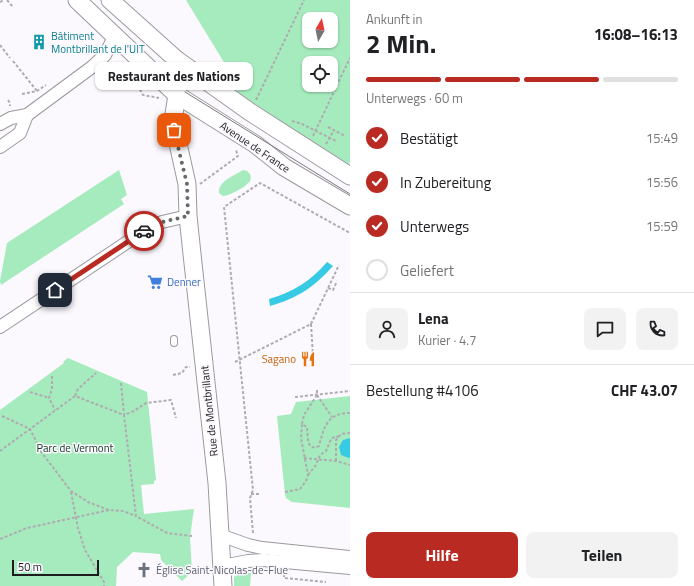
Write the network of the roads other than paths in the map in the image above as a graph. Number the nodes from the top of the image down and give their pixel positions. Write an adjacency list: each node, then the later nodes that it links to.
1 (77, 0): 3 (main road, Avenue de France)
2 (110, 0): 4 (main road)
3 (114, 37): 5 (main road, Avenue de France); 6 (street)
4 (177, 60): 5 (main road, Rue de Montbrillant); 9 (main road)
5 (171, 97): 10 (main road, Avenue de France); 11 (main road, Rue de Montbrillant)
6 (27, 115): 7 (street); 8 (street)
7 (0, 124)
8 (0, 147)
9 (350, 176)
10 (350, 206)
11 (188, 216): 12 (street); 13 (main road, Rue de Montbrillant)
12 (0, 328)
13 (220, 535): 14 (street); 16 (main road, Rue de Montbrillant)
14 (270, 555): 15 (street); 16 (street)
15 (345, 562)
16 (222, 566): 17 (main road, Rue de Montbrillant)
17 (223, 586)

